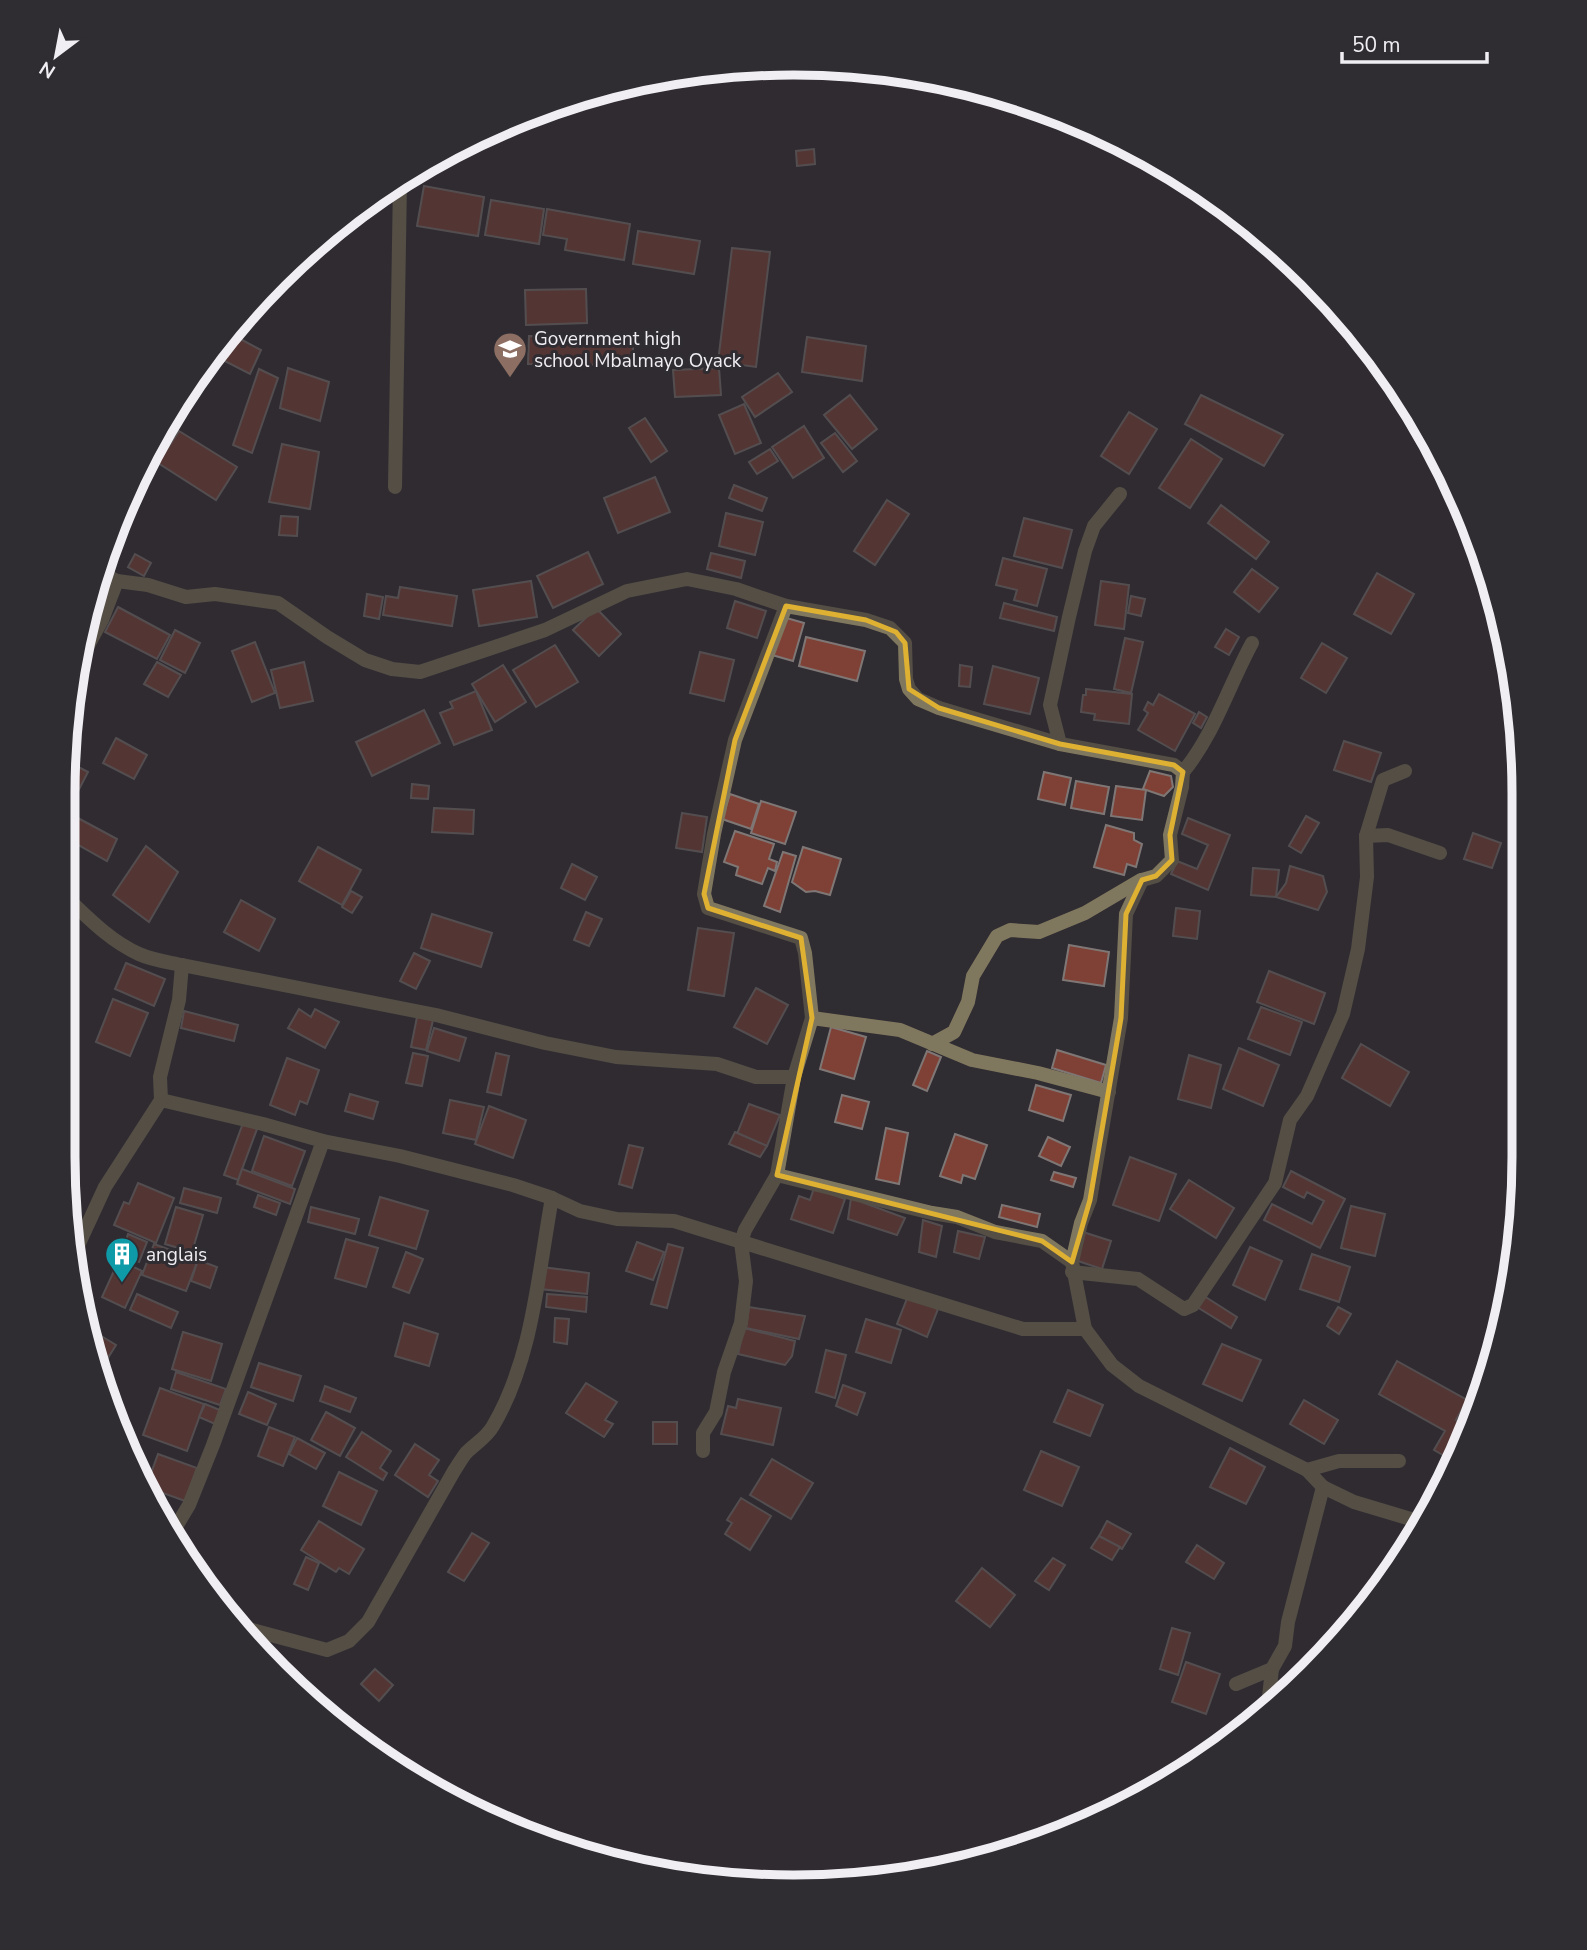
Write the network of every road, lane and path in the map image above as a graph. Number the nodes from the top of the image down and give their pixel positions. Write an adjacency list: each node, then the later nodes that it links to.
1 (400, 192): 2 (street)
2 (395, 487)
3 (1120, 494): 9 (street)
4 (109, 577): 5 (street)
5 (117, 581): 6 (street); 7 (street)
6 (786, 606): 9 (street); 17 (street)
7 (93, 637)
8 (1252, 643): 11 (street)
9 (1060, 744): 11 (street)
10 (1405, 771): 12 (street)
11 (1182, 772): 14 (street)
12 (1366, 836): 13 (street); 27 (street)
13 (1440, 853)
14 (1142, 880): 18 (street); 20 (street)
15 (75, 906): 16 (street)
16 (182, 965): 19 (street); 21 (street)
17 (812, 1018): 18 (street); 19 (street)
18 (932, 1044): 20 (street)
19 (794, 1077): 23 (street)
20 (1109, 1092): 27 (street)
21 (161, 1100): 22 (street); 25 (street)
22 (323, 1141): 24 (street); 34 (street)
23 (777, 1175): 26 (street); 27 (street)
24 (552, 1198): 26 (street); 35 (street)
25 (80, 1241)
26 (741, 1242): 28 (street); 29 (street)
27 (1072, 1267): 28 (street)
28 (1085, 1329): 31 (street)
29 (703, 1451)
30 (1399, 1461): 31 (street)
31 (1307, 1470): 32 (street)
32 (1323, 1487): 33 (street); 36 (street)
33 (1414, 1520)
34 (177, 1525)
35 (253, 1630)
36 (1272, 1669): 37 (street); 38 (street)
37 (1236, 1684)
38 (1269, 1695)

